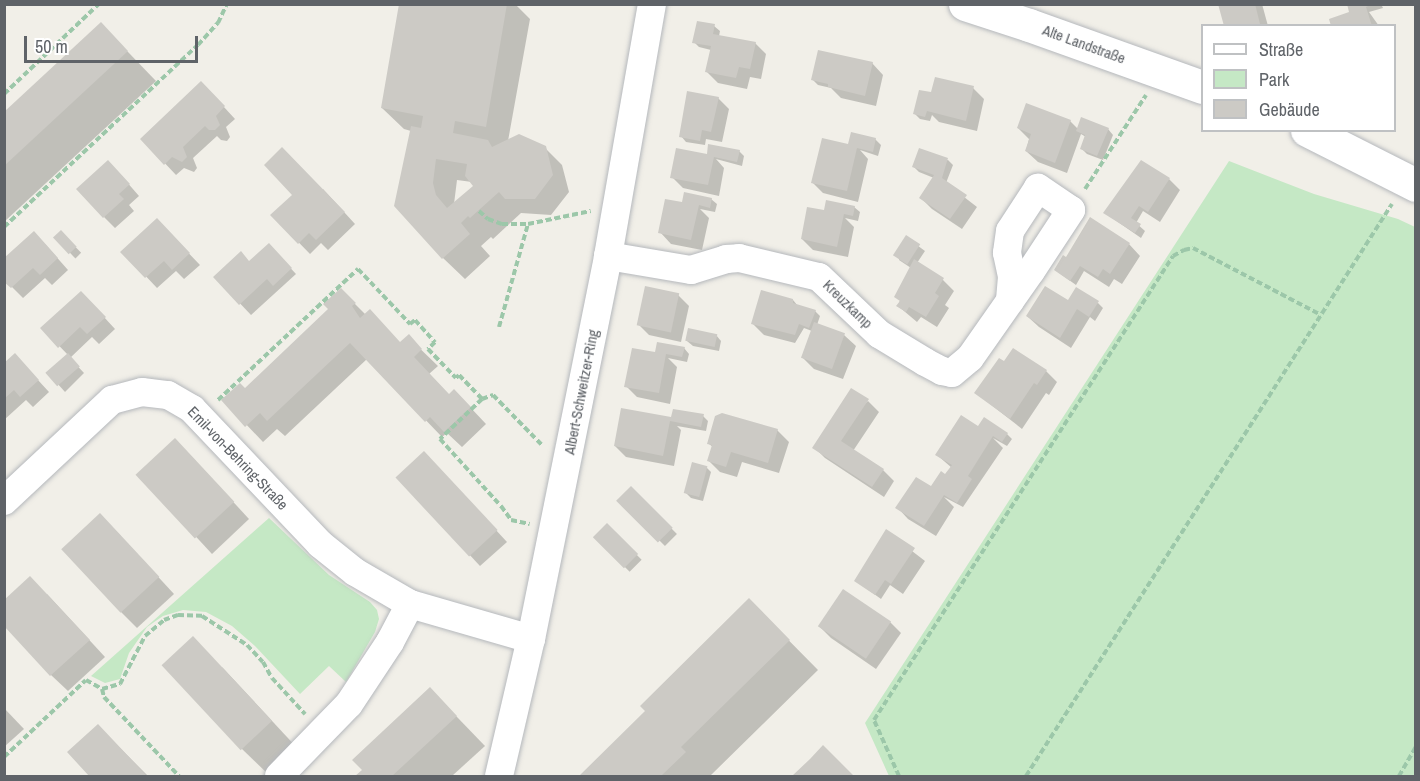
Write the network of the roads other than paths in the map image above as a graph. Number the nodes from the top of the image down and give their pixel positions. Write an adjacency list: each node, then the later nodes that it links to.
1 (652, 4): 6 (street, Albert-Schweitzer-Ring)
2 (965, 4): 3 (street, Alte Landstraße)
3 (1201, 86)
4 (1311, 132): 5 (street)
5 (1411, 183)
6 (608, 256): 7 (street, Kreuzkamp); 10 (street, Albert-Schweitzer-Ring)
7 (1010, 301): 7 (street, Kreuzkamp)
8 (4, 501): 9 (street, Emil-von-Behring-Straße)
9 (410, 604): 10 (street, Emil-von-Behring-Straße); 11 (street)
10 (531, 639): 12 (street, Albert-Schweitzer-Ring)
11 (279, 777)
12 (498, 777)

